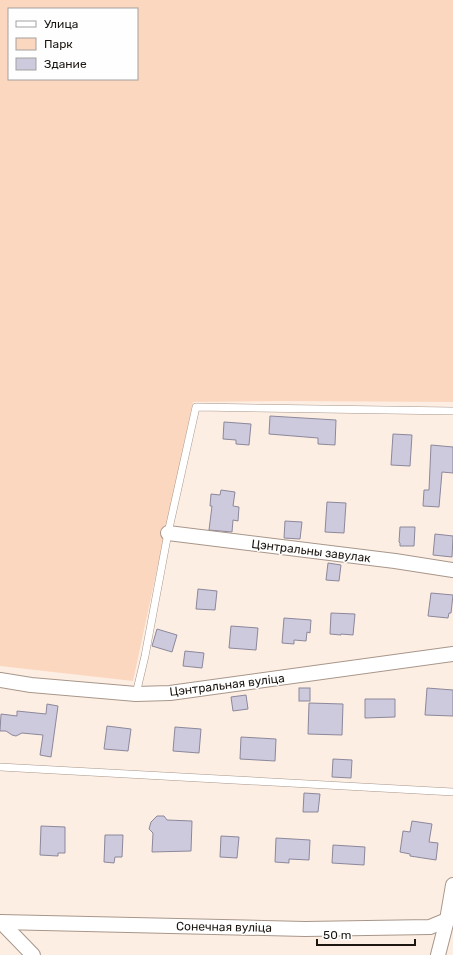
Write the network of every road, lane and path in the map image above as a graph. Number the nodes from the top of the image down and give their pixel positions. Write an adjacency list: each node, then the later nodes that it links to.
1 (453, 411): 2 (lane)
2 (168, 534): 3 (street, Цэнтральны завулак); 6 (lane)
3 (453, 570)
4 (453, 654): 6 (street, Цэнтральная вуліца)
5 (0, 680): 6 (street, Цэнтральная вуліца)
6 (136, 694)
7 (0, 767): 8 (lane)
8 (453, 792)
9 (453, 885): 10 (street)
10 (447, 920): 11 (street, Сонечная вуліца); 13 (street)
11 (0, 922): 12 (street)
12 (33, 955)
13 (438, 955)

